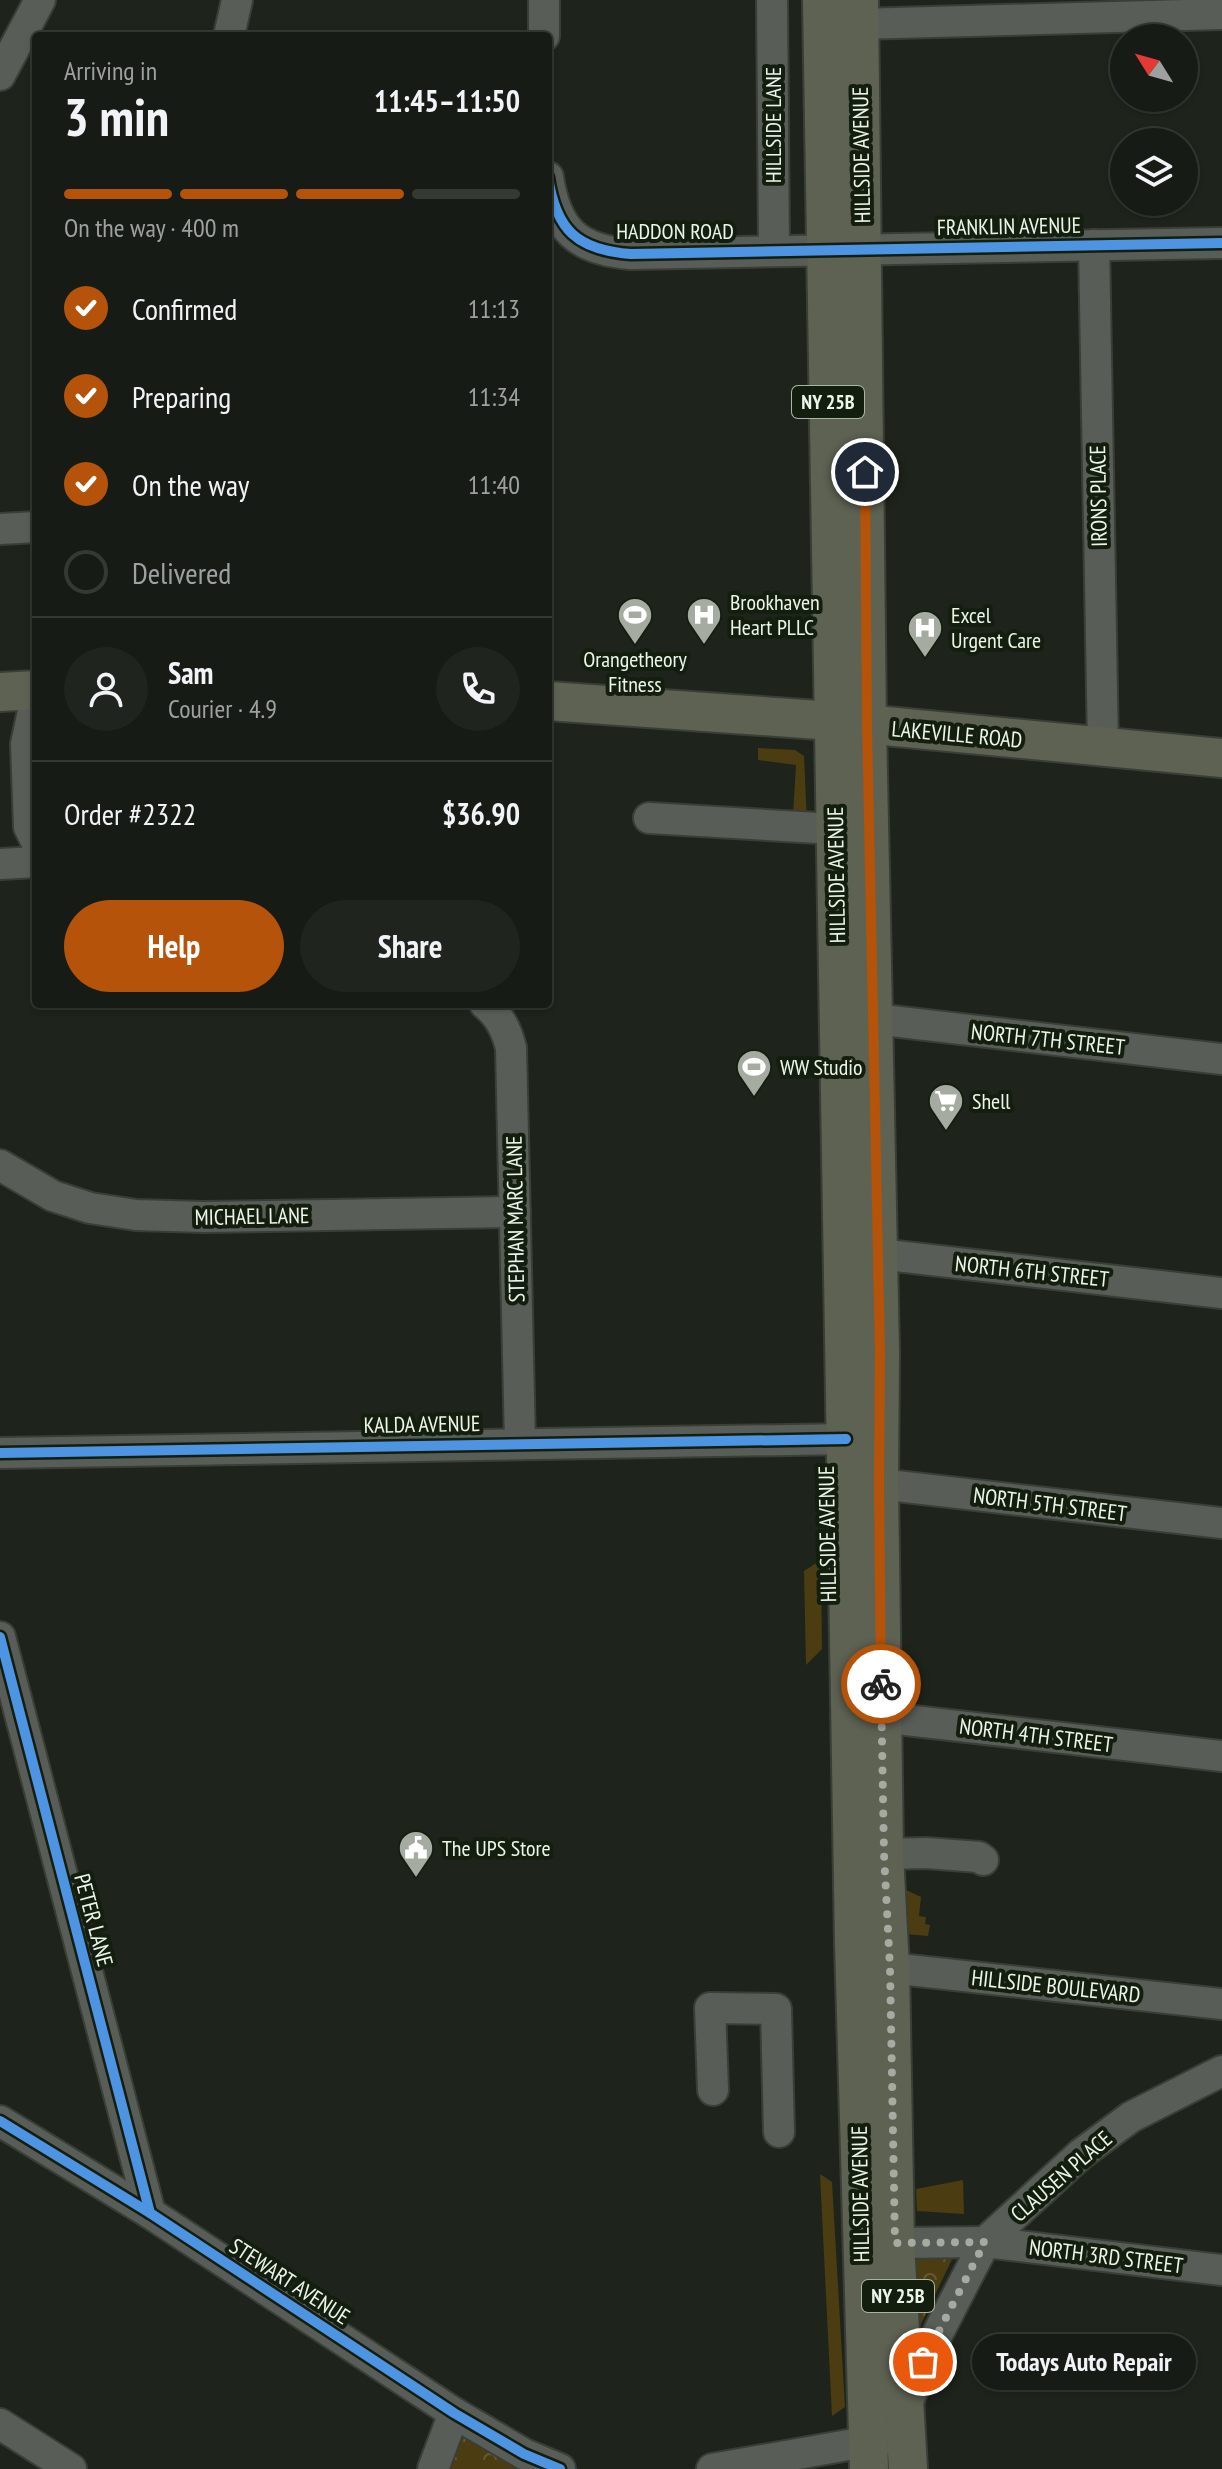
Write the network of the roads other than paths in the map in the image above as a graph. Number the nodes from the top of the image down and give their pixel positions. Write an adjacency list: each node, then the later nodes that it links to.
1 (40, 0): 10 (street)
2 (237, 0): 8 (street)
3 (544, 0): 9 (street)
4 (772, 0): 15 (street, HILLSIDE LANE)
5 (822, 0): 14 (main road, HILLSIDE AVENUE / NY 25B)
6 (859, 12): 7 (street); 14 (main road, HILLSIDE AVENUE / NY 25B)
7 (1222, 14)
8 (230, 32)
9 (544, 32)
10 (0, 75)
11 (552, 202): 15 (street, HADDON ROAD)
12 (1222, 243): 13 (street, FRANKLIN AVENUE)
13 (1094, 245): 14 (street, FRANKLIN AVENUE); 23 (street, IRONS PLACE)
14 (844, 249): 15 (street, HADDON ROAD); 22 (main road, HILLSIDE AVENUE / NY 25B)
15 (774, 251)
16 (32, 527): 17 (street)
17 (0, 529)
18 (32, 690): 19 (main road)
19 (0, 692)
20 (552, 701): 22 (main road, LAKEVILLE ROAD)
21 (32, 716): 27 (street)
22 (850, 724): 23 (main road, LAKEVILLE ROAD); 26 (main road, HILLSIDE AVENUE / NY 25B); 31 (main road, HILLSIDE AVENUE / NY 25B)
23 (1103, 748): 24 (main road, LAKEVILLE ROAD)
24 (1222, 758)
25 (649, 818): 26 (street)
26 (835, 829): 35 (main road, HILLSIDE AVENUE / NY 25B)
27 (32, 833)
28 (32, 862): 29 (street)
29 (0, 864)
30 (490, 1008): 34 (street, STEPHAN MARC LANE)
31 (874, 1019): 32 (street, NORTH 7TH STREET); 35 (main road, HILLSIDE AVENUE / NY 25B)
32 (1222, 1059)
33 (0, 1165): 34 (street, MICHAEL LANE)
34 (515, 1212): 38 (street, STEPHAN MARC LANE)
35 (860, 1254): 36 (street, NORTH 6TH STREET); 37 (main road, HILLSIDE AVENUE / NY 25B); 40 (main road, HILLSIDE AVENUE / NY 25B)
36 (1222, 1293)
37 (846, 1439): 38 (street, KALDA AVENUE); 43 (main road, HILLSIDE AVENUE / NY 25B)
38 (520, 1443): 39 (street, KALDA AVENUE)
39 (0, 1453)
40 (879, 1484): 41 (street, NORTH 5TH STREET); 43 (main road, HILLSIDE AVENUE / NY 25B)
41 (1222, 1523)
42 (0, 1637): 53 (street, PETER LANE)
43 (866, 1715): 44 (street, NORTH 4TH STREET); 45 (main road, HILLSIDE AVENUE / NY 25B); 60 (main road, HILLSIDE AVENUE / NY 25B)
44 (1222, 1756)
45 (884, 1854): 46 (street); 47 (main road, HILLSIDE AVENUE / NY 25B)
46 (983, 1860)
47 (890, 1968): 48 (street, HILLSIDE BOULEVARD); 55 (main road, HILLSIDE AVENUE / NY 25B)
48 (1222, 2004)
49 (1222, 2071): 54 (street, CLAUSEN PLACE)
50 (713, 2090): 52 (street)
51 (0, 2121): 53 (street, STEWART AVENUE)
52 (779, 2132)
53 (150, 2213): 57 (street, STEWART AVENUE)
54 (985, 2242): 55 (street, NORTH 3RD STREET); 56 (street, NORTH 3RD STREET); 59 (street, CLAUSEN PLACE)
55 (895, 2243): 59 (main road, HILLSIDE AVENUE / NY 25B)
56 (1222, 2270)
57 (454, 2413): 62 (street); 63 (street, STEWART AVENUE)
58 (0, 2424): 61 (street)
59 (910, 2450): 60 (street)
60 (868, 2455): 64 (street)
61 (71, 2469)
62 (433, 2469)
63 (560, 2469)
64 (712, 2469)

